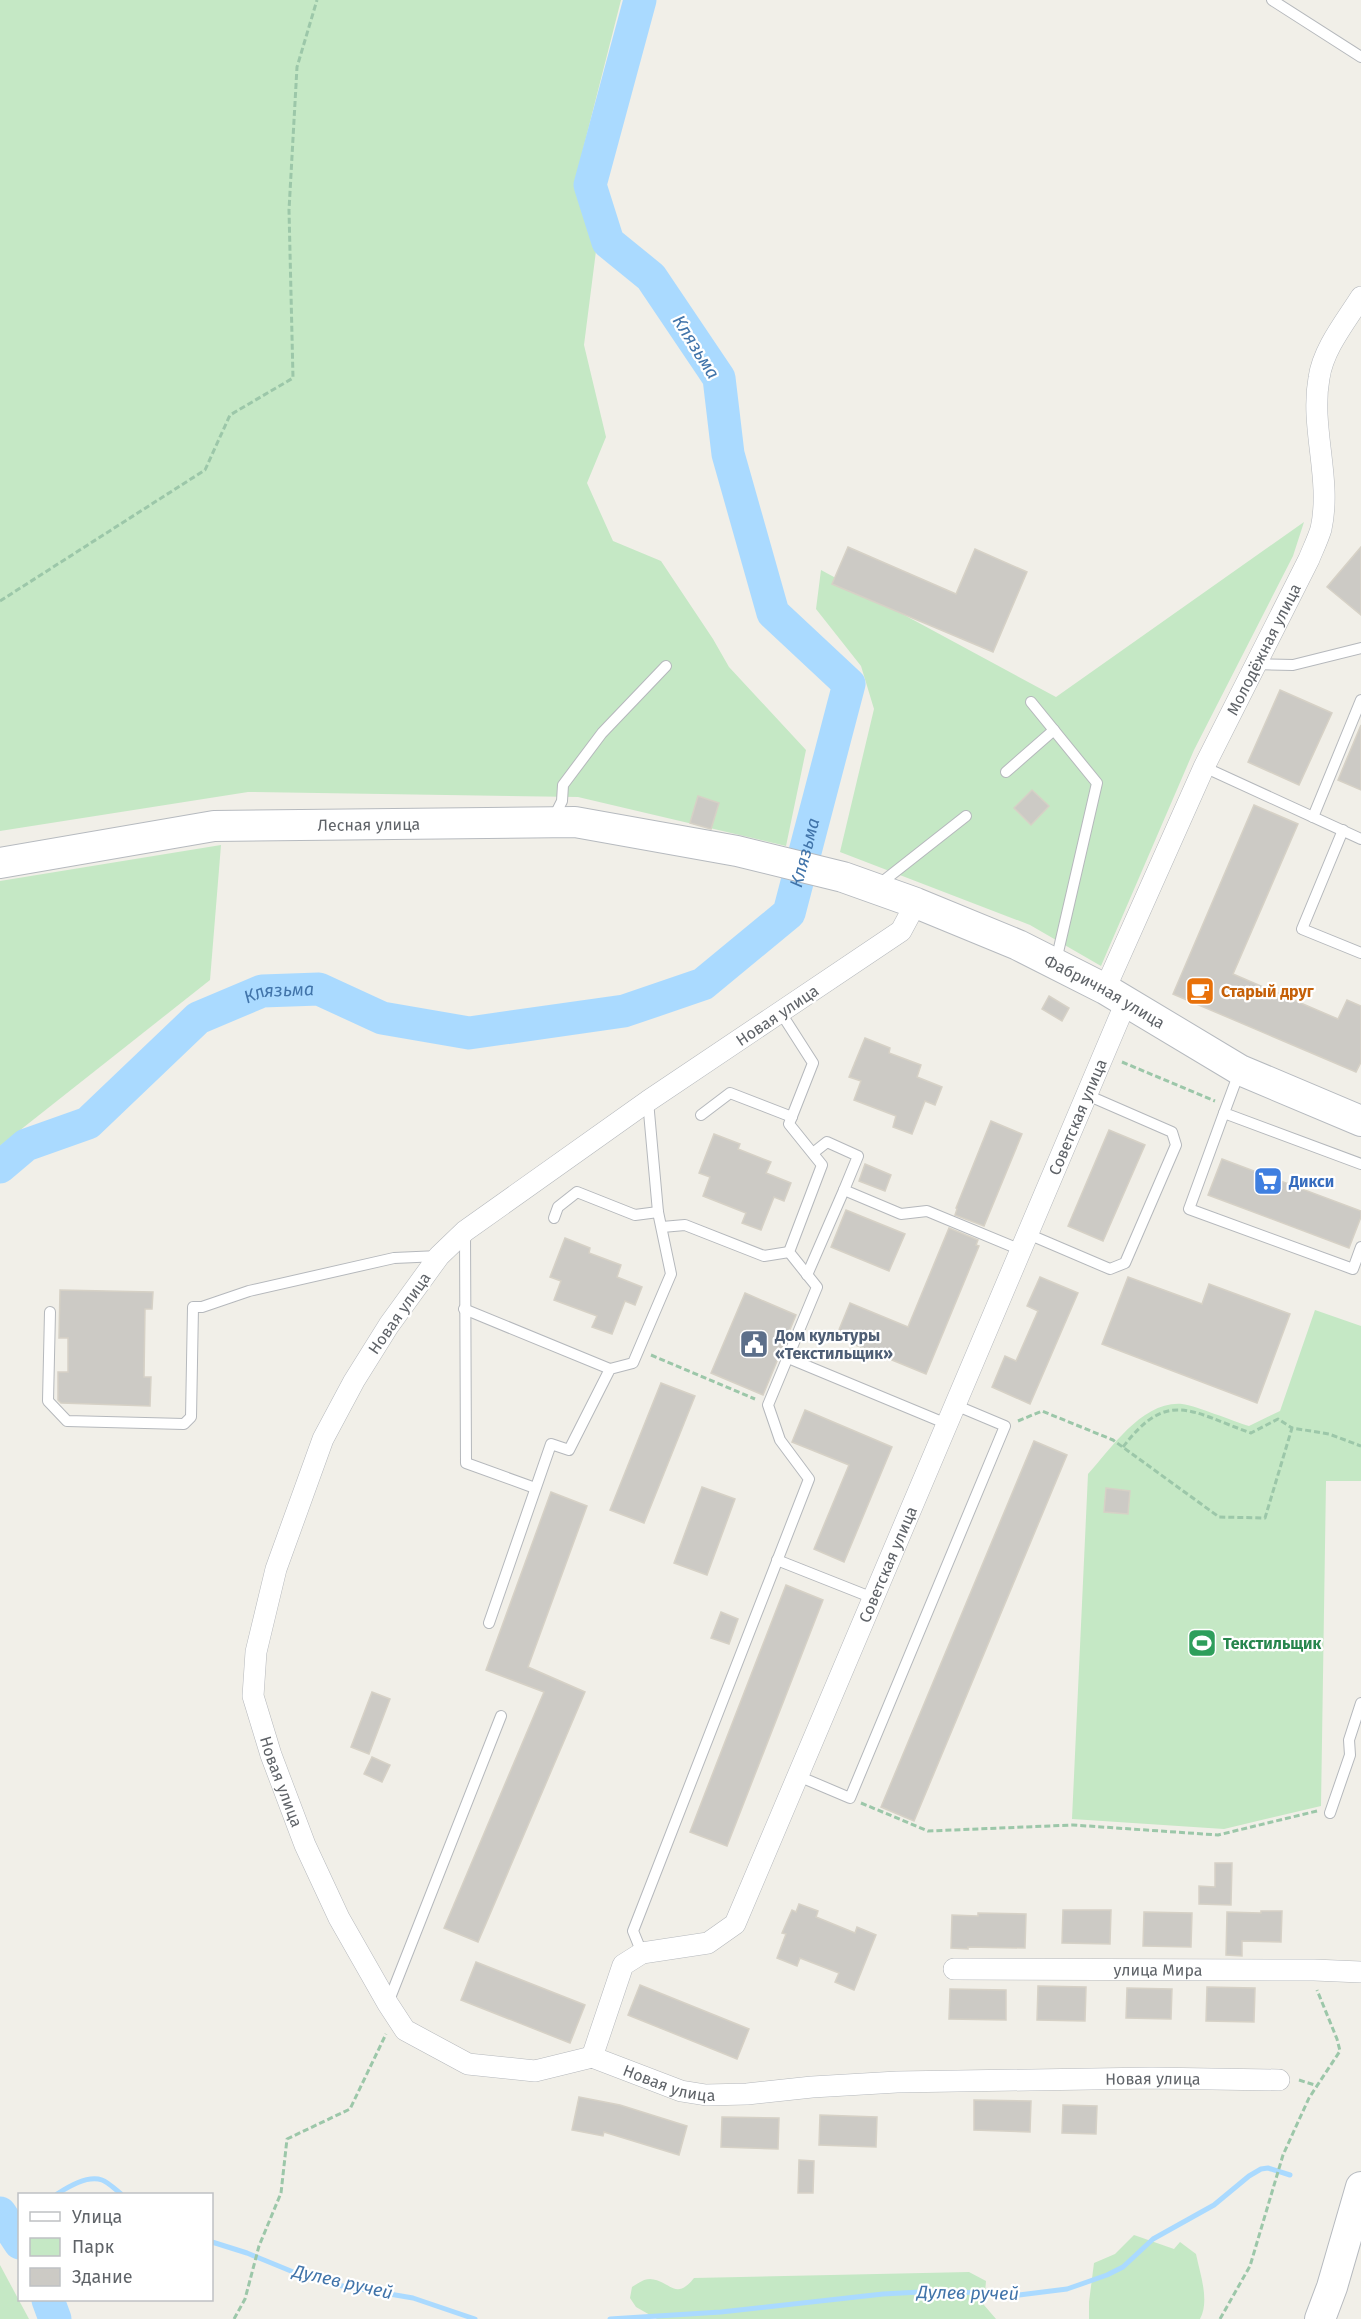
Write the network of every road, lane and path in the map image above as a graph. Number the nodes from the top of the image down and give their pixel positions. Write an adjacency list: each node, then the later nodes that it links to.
1 (317, 0): 5 (path)
2 (1272, 0): 3 (lane)
3 (1361, 57)
4 (1361, 297): 7 (street, Молодёжная улица)
5 (0, 601)
6 (1361, 648): 7 (lane)
7 (1255, 664): 12 (street, Молодёжная улица)
8 (666, 666): 16 (lane)
9 (1361, 700): 15 (lane)
10 (1032, 702): 11 (lane)
11 (1054, 730): 13 (lane); 24 (lane)
12 (1204, 767): 15 (lane); 25 (street, Молодёжная улица)
13 (1006, 772)
14 (966, 816): 21 (lane)
15 (1313, 817): 17 (lane)
16 (552, 822): 19 (street, Лесная улица); 20 (street, Лесная улица)
17 (1343, 830): 18 (lane); 23 (lane)
18 (1361, 838)
19 (0, 863)
20 (843, 877): 21 (street, Фабричная улица)
21 (875, 888): 22 (street, Фабричная улица)
22 (916, 903): 24 (street, Фабричная улица); 26 (street, Новая улица)
23 (1361, 953)
24 (1055, 964): 25 (street, Фабричная улица)
25 (1116, 996): 27 (street, Фабричная улица); 28 (street, Советская улица)
26 (781, 1013): 29 (street, Новая улица); 32 (lane)
27 (1240, 1070): 30 (lane); 33 (street, Фабричная улица)
28 (1087, 1095): 41 (street, Советская улица); 41 (lane)
29 (648, 1101): 37 (lane); 40 (street, Новая улица)
30 (1224, 1113): 35 (lane); 45 (lane)
31 (701, 1115): 32 (lane)
32 (792, 1117): 34 (lane)
33 (1361, 1120)
34 (813, 1153): 36 (lane); 43 (lane)
35 (1361, 1164)
36 (844, 1190): 41 (lane); 46 (lane)
37 (658, 1212): 38 (lane); 39 (lane)
38 (554, 1218)
39 (662, 1227): 43 (lane); 49 (lane)
40 (465, 1231): 44 (street, Новая улица); 47 (lane)
41 (1025, 1242): 53 (street, Советская улица)
42 (1361, 1247): 45 (lane)
43 (789, 1252): 46 (lane)
44 (439, 1256): 48 (lane); 71 (street, Новая улица)
45 (1357, 1272)
46 (807, 1275): 50 (lane)
47 (464, 1309): 51 (lane); 58 (lane)
48 (50, 1312)
49 (639, 1350): 51 (lane); 52 (path)
50 (788, 1358): 52 (lane); 53 (lane)
51 (610, 1369): 58 (lane)
52 (768, 1405): 59 (lane)
53 (951, 1415): 54 (lane); 60 (street, Советская улица)
54 (1005, 1426): 57 (path); 65 (lane)
55 (1292, 1428): 56 (path); 57 (path); 57 (path)
56 (1361, 1446)
57 (1123, 1447)
58 (535, 1488): 61 (lane)
59 (777, 1560): 60 (lane); 67 (lane)
60 (873, 1598): 64 (street, Советская улица)
61 (489, 1623)
62 (1361, 1703): 66 (lane)
63 (501, 1716): 71 (lane)
64 (798, 1776): 65 (lane); 67 (street, Советская улица)
65 (850, 1798): 66 (path)
66 (1330, 1813)
67 (642, 1953): 73 (street)
68 (954, 1969): 69 (street, улица Мира)
69 (1314, 1970): 70 (street, улица Мира); 78 (path)
70 (1361, 1972)
71 (388, 2004): 72 (street, Новая улица)
72 (405, 2030): 73 (street, Новая улица); 77 (path)
73 (592, 2057): 74 (street, Новая улица)
74 (1279, 2080)
75 (1361, 2187): 76 (street)
76 (1332, 2287): 79 (street); 80 (street); 81 (street)
77 (234, 2319)
78 (1220, 2319)
79 (1314, 2319)
80 (1320, 2319)
81 (1328, 2319)

